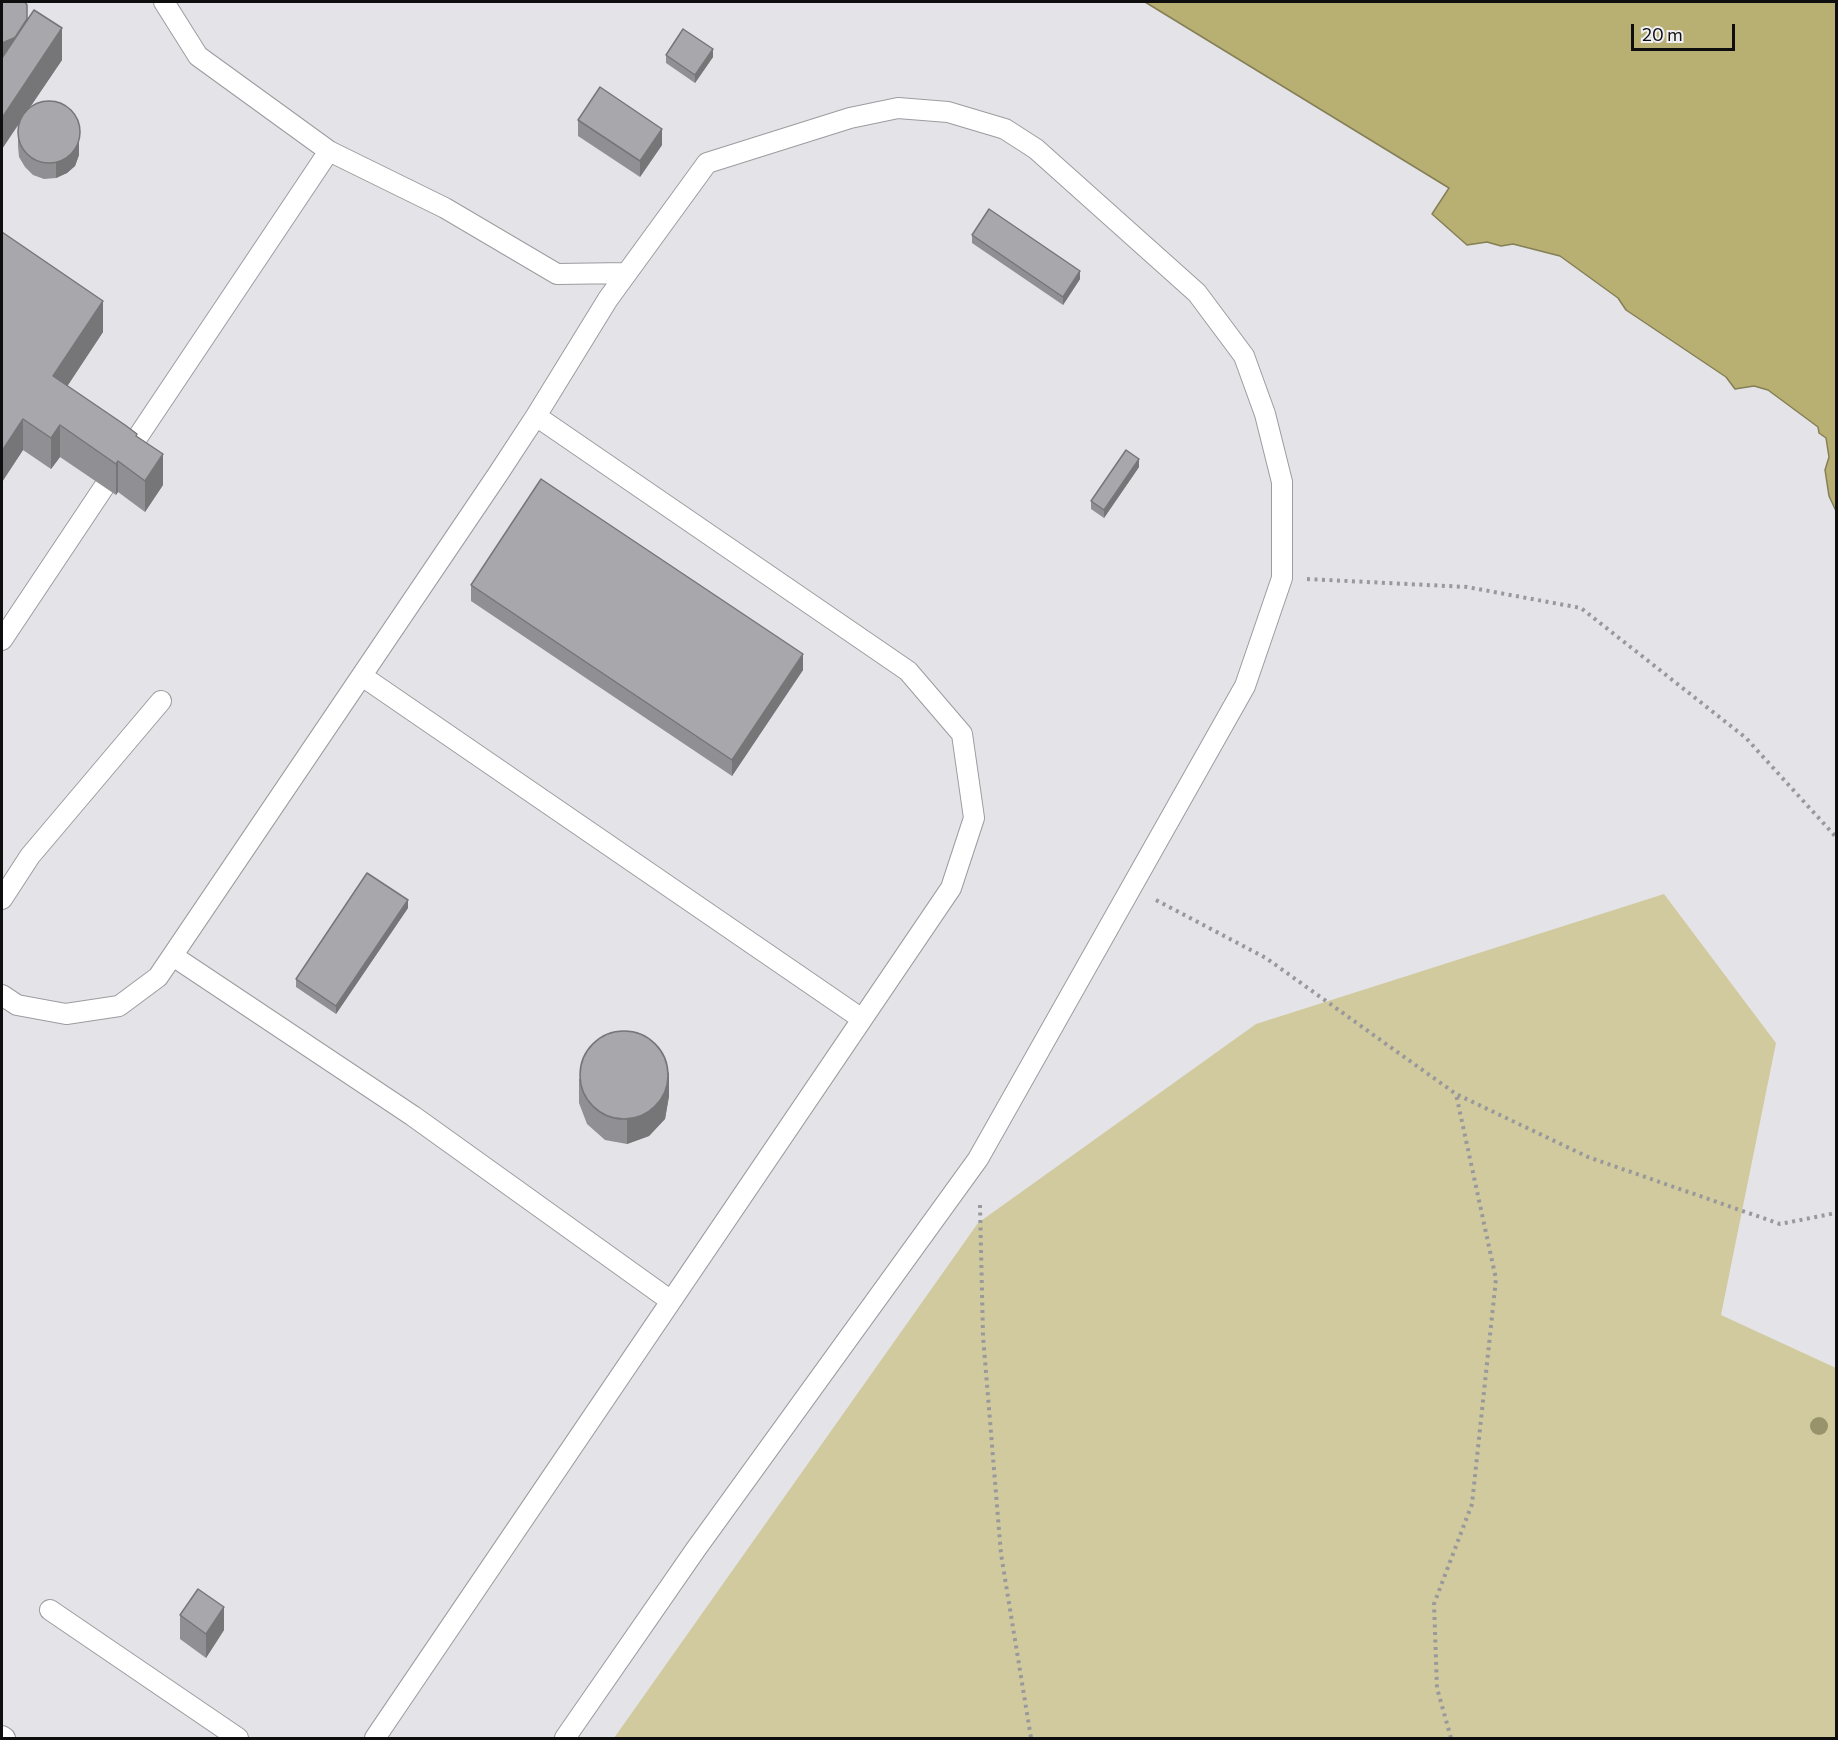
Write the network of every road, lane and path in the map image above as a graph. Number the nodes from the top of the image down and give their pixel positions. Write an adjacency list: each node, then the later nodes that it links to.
1 (164, 2): 2 (lane)
2 (328, 151): 3 (lane); 5 (lane)
3 (626, 273): 4 (lane); 7 (lane)
4 (536, 416): 9 (lane); 16 (lane)
5 (125, 456)
6 (104, 487): 8 (lane)
7 (1282, 578): 11 (path); 12 (lane)
8 (2, 640)
9 (362, 676): 14 (lane); 16 (lane)
10 (160, 701): 13 (lane)
11 (1836, 837)
12 (1131, 888): 17 (path); 18 (lane)
13 (2, 899)
14 (173, 956): 15 (lane); 20 (lane)
15 (2, 995)
16 (862, 1019): 20 (lane)
17 (1456, 1094): 19 (path); 26 (path)
18 (978, 1159): 24 (lane); 25 (path)
19 (1836, 1214)
20 (671, 1301): 23 (lane)
21 (50, 1610): 22 (lane)
22 (238, 1738)
23 (375, 1738)
24 (565, 1738)
25 (1031, 1738)
26 (1451, 1738)

